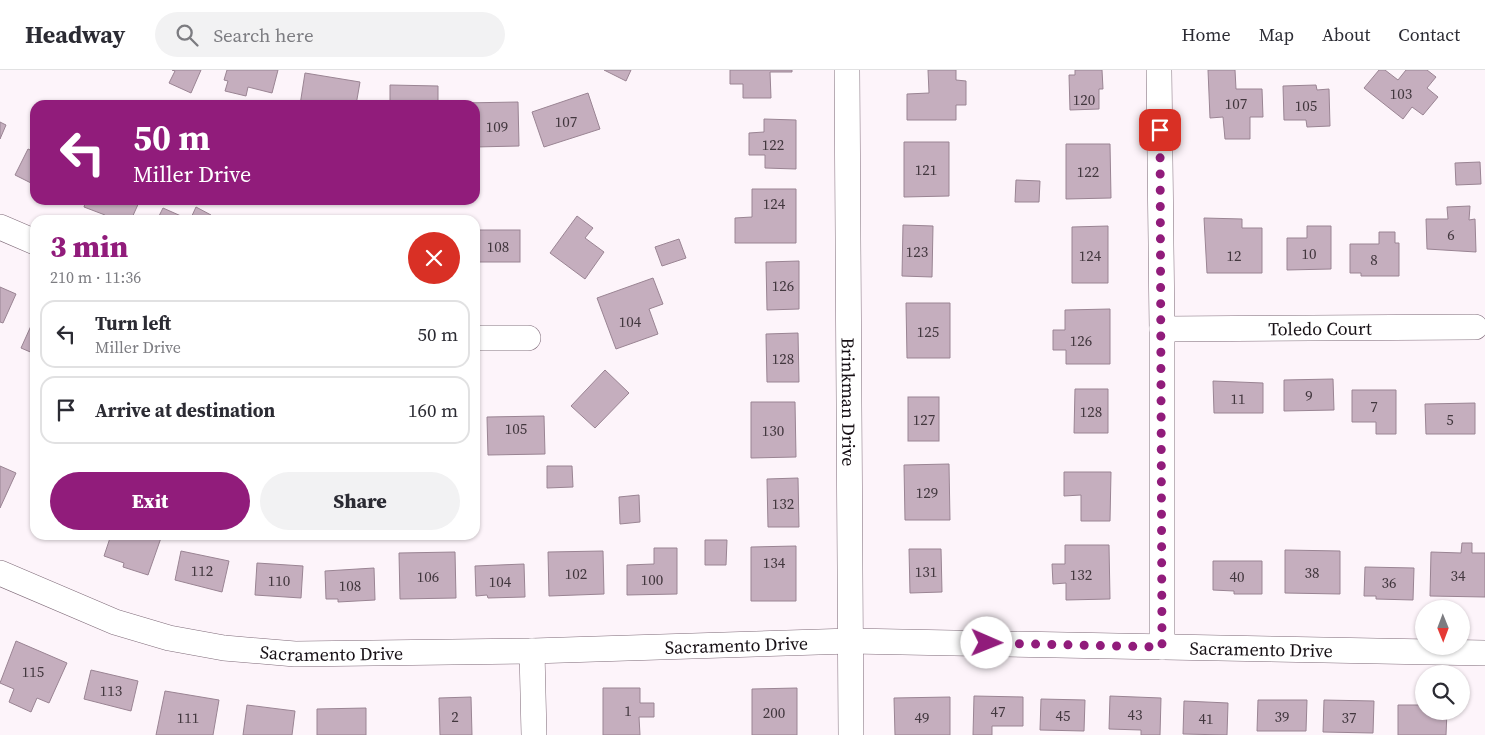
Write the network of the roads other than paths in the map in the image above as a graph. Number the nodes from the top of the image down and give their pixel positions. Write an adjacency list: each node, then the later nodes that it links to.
1 (847, 70): 10 (street, Brinkman Drive)
2 (1159, 70): 6 (street)
3 (0, 228): 4 (street)
4 (30, 240)
5 (1476, 327): 6 (street, Toledo Court)
6 (1162, 329): 11 (street)
7 (480, 338): 8 (street)
8 (528, 338)
9 (0, 573): 12 (street, Sacramento Drive)
10 (851, 641): 11 (street, Sacramento Drive); 12 (street, Sacramento Drive); 15 (street, Brinkman Drive)
11 (1162, 647): 13 (street, Sacramento Drive)
12 (532, 651): 14 (street)
13 (1485, 652)
14 (534, 735)
15 (851, 735)

